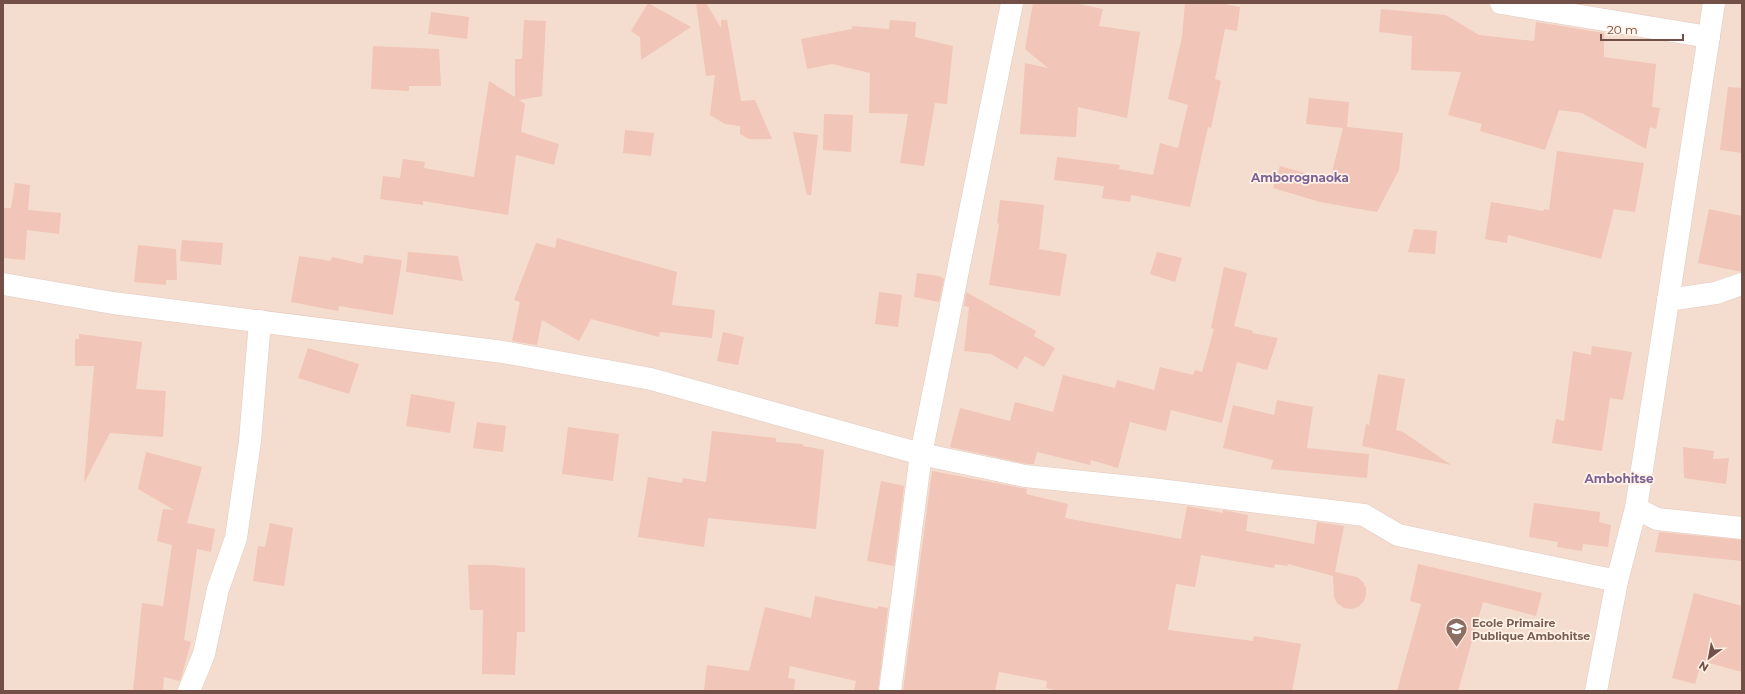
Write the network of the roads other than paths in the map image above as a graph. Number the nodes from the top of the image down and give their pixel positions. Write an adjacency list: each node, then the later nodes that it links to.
1 (1012, 3): 9 (street)
2 (1501, 3): 4 (street)
3 (1714, 3): 4 (street)
4 (1709, 37): 7 (street)
5 (3, 284): 8 (street)
6 (1742, 284): 7 (street)
7 (1668, 300): 10 (street)
8 (260, 321): 9 (street); 13 (street)
9 (920, 454): 12 (street); 14 (street)
10 (1636, 508): 11 (street); 12 (street)
11 (1742, 528)
12 (1617, 581): 15 (street)
13 (189, 691)
14 (890, 691)
15 (1596, 691)

